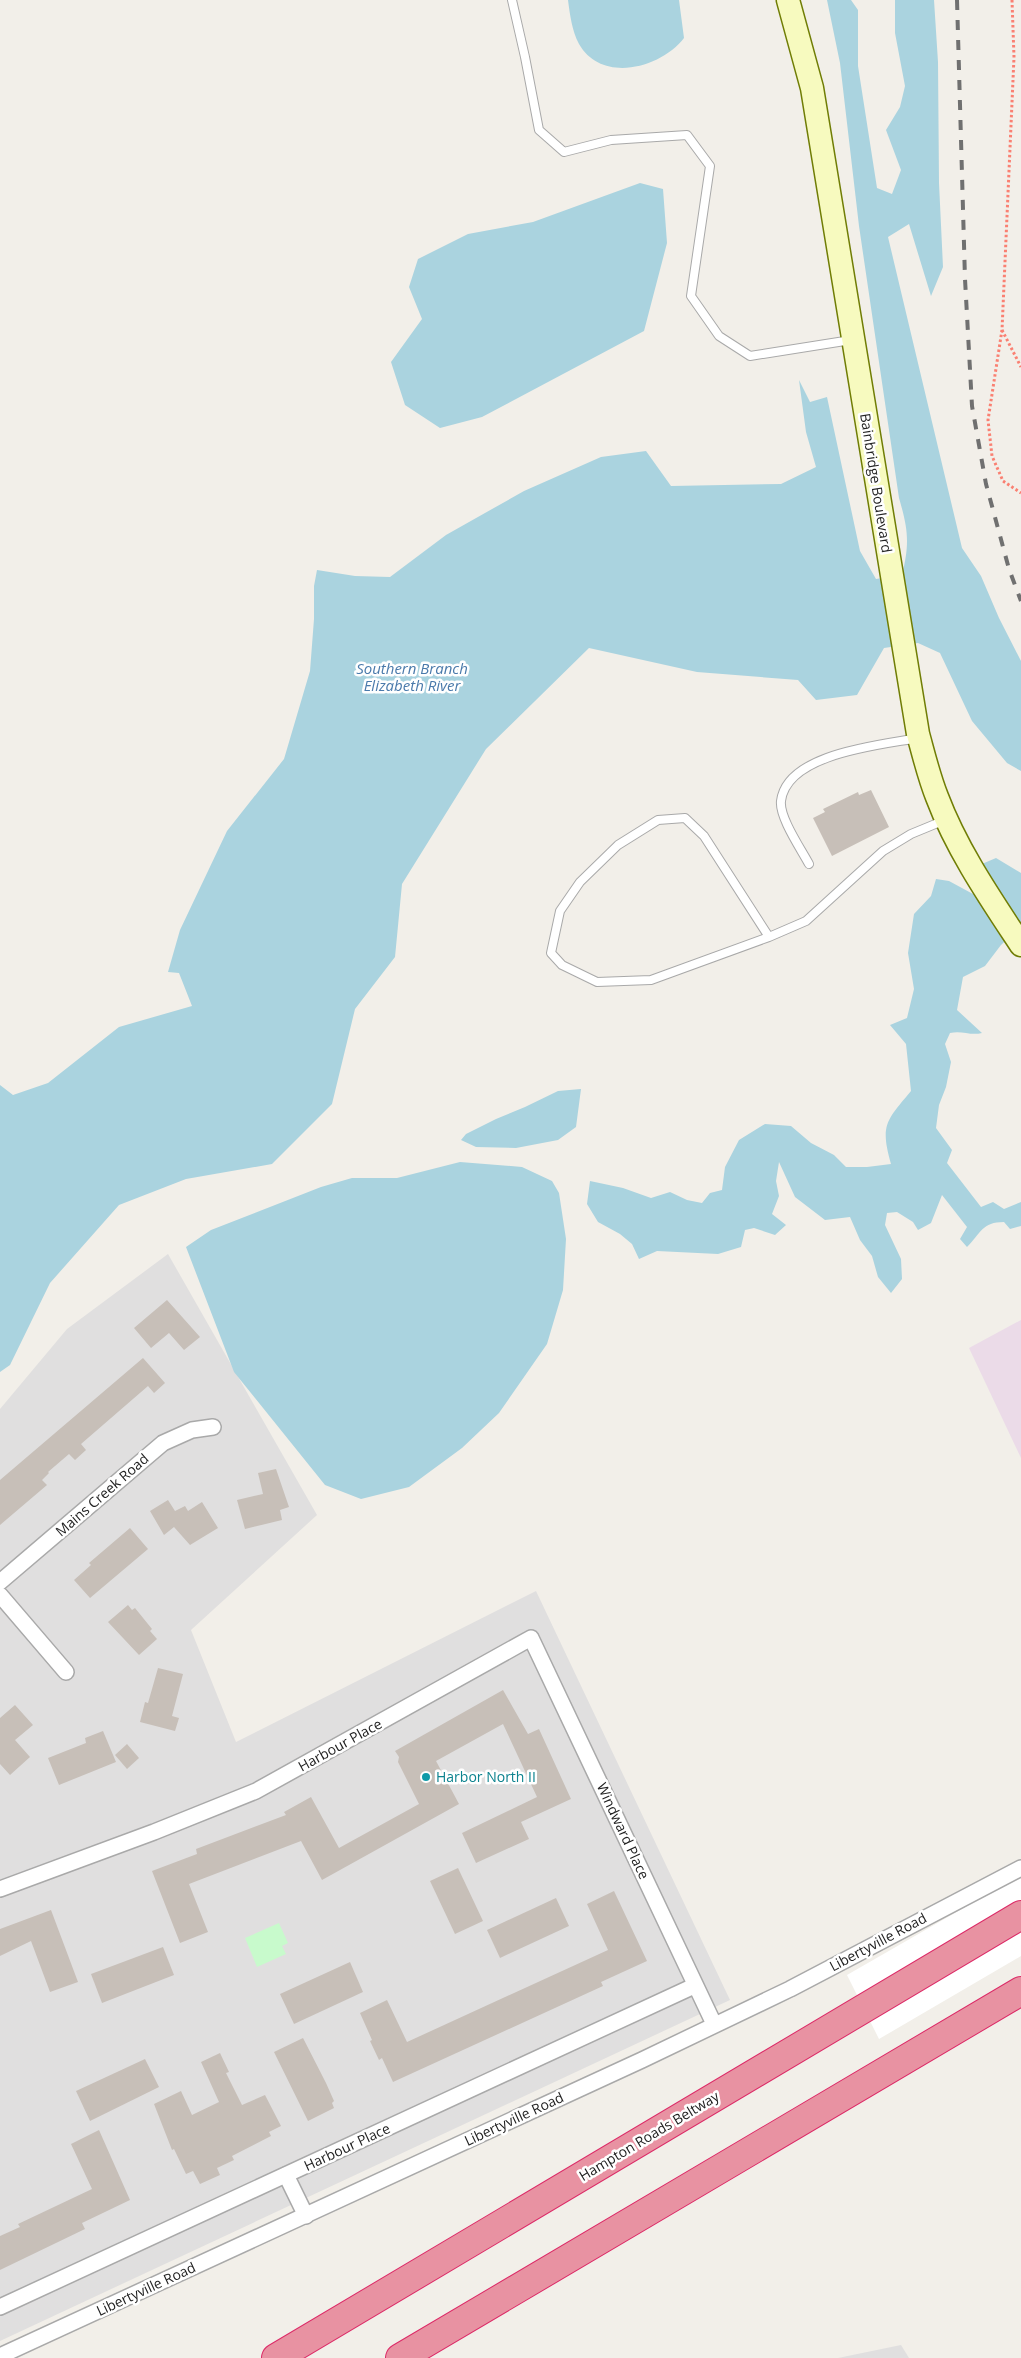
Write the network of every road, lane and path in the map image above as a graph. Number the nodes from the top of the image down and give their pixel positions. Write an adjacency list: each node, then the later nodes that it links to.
1 (512, 0): 5 (lane)
2 (788, 0): 5 (main road, Bainbridge Boulevard)
3 (1012, 0): 4 (path)
4 (1002, 330): 6 (path); 7 (path)
5 (853, 340): 8 (main road, Bainbridge Boulevard)
6 (1021, 367)
7 (1021, 493)
8 (920, 738): 9 (main road, Bainbridge Boulevard); 10 (lane)
9 (946, 819): 11 (lane); 12 (main road, Bainbridge Boulevard)
10 (810, 864)
11 (769, 937): 11 (lane)
12 (1021, 945)
13 (213, 1427): 14 (street, Mains Creek Road)
14 (0, 1582)
15 (0, 1595): 17 (street)
16 (531, 1638): 19 (street, Harbour Place); 21 (street, Windward Place)
17 (66, 1672)
18 (1021, 1868): 23 (street, Libertyville Road)
19 (0, 1889)
20 (1021, 1915): 28 (highway, Hampton Roads Beltway)
21 (694, 1986): 23 (street, Windward Place); 24 (street, Harbour Place)
22 (1021, 1991): 29 (highway)
23 (714, 2024): 25 (street, Libertyville Road)
24 (286, 2175): 25 (street); 26 (street, Harbour Place)
25 (306, 2216): 27 (street, Libertyville Road)
26 (0, 2306)
27 (0, 2356)
28 (276, 2358)
29 (400, 2358)

